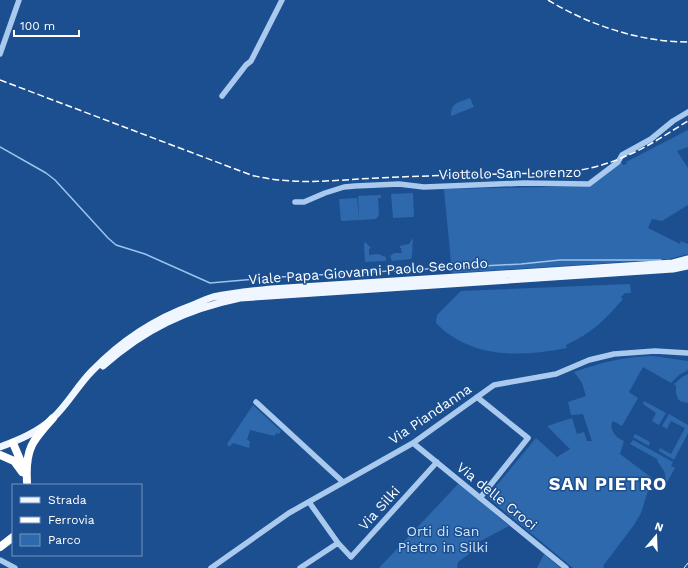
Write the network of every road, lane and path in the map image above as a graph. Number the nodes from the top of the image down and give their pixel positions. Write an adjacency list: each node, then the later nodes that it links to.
1 (16, 0): 4 (street)
2 (19, 0): 5 (street)
3 (282, 0): 6 (street)
4 (0, 43)
5 (0, 54)
6 (222, 96)
7 (688, 112): 8 (street, Viottolo San Lorenzo)
8 (295, 202)
9 (688, 259): 12 (main road, Viale Papa Giovanni Paolo Secondo)
10 (688, 266): 12 (main road, Viale Papa Giovanni Paolo Secondo)
11 (688, 353): 13 (street, Via Piandanna)
12 (79, 388): 15 (main road, Viale Papa Giovanni Paolo Secondo)
13 (477, 397): 17 (street, Via Piandanna); 23 (street)
14 (256, 402): 21 (street)
15 (53, 418): 16 (main road, Viale Papa Giovanni Paolo Secondo); 22 (highway)
16 (13, 443): 18 (main road, Viale Papa Giovanni Paolo Secondo); 22 (highway)
17 (413, 443): 20 (street, Via delle Croci); 21 (street, Via Piandanna)
18 (0, 447)
19 (0, 455): 22 (highway)
20 (437, 462): 23 (street, Via delle Croci); 26 (street, Via Silki)
21 (343, 482): 24 (street, Via Piandanna)
22 (27, 483)
23 (480, 498): 33 (street, Via delle Croci)
24 (308, 502): 26 (street, Via Silki); 31 (street, Via Piandanna)
25 (12, 538): 27 (highway)
26 (338, 543): 32 (street)
27 (2, 545)
28 (0, 562): 29 (street); 30 (street)
29 (8, 568)
30 (15, 568)
31 (211, 568)
32 (300, 568)
33 (566, 568)

